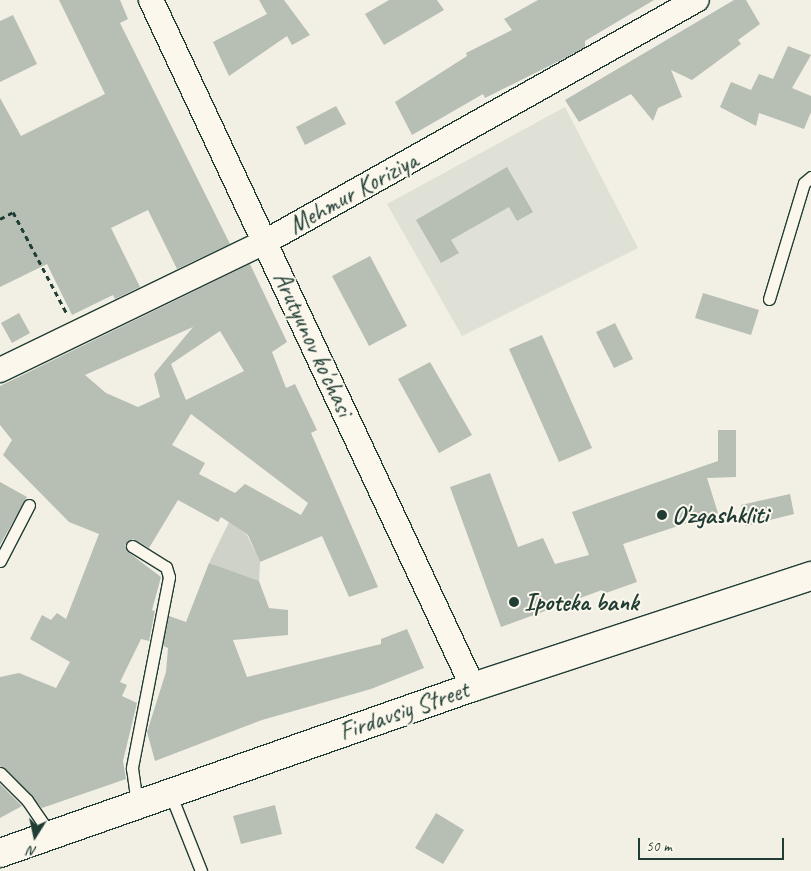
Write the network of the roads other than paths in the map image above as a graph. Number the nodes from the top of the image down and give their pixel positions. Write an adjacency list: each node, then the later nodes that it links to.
1 (151, 0): 4 (street, Arutyunov ko'chasi)
2 (697, 0): 4 (street, Mehmur Koriziya)
3 (811, 176): 5 (lane)
4 (265, 242): 6 (street, Mehmur Koriziya); 11 (street, Arutyunov ko'chasi)
5 (769, 299)
6 (0, 370)
7 (29, 505): 9 (lane)
8 (132, 546): 14 (lane)
9 (0, 561)
10 (811, 576): 11 (main road, Firdavsiy Street)
11 (473, 687): 13 (main road, Firdavsiy Street)
12 (0, 773): 15 (lane)
13 (170, 793): 14 (main road, Firdavsiy Street); 17 (lane)
14 (137, 805): 15 (main road, Firdavsiy Street)
15 (51, 835): 16 (main road, Firdavsiy Street)
16 (0, 853)
17 (201, 871)

